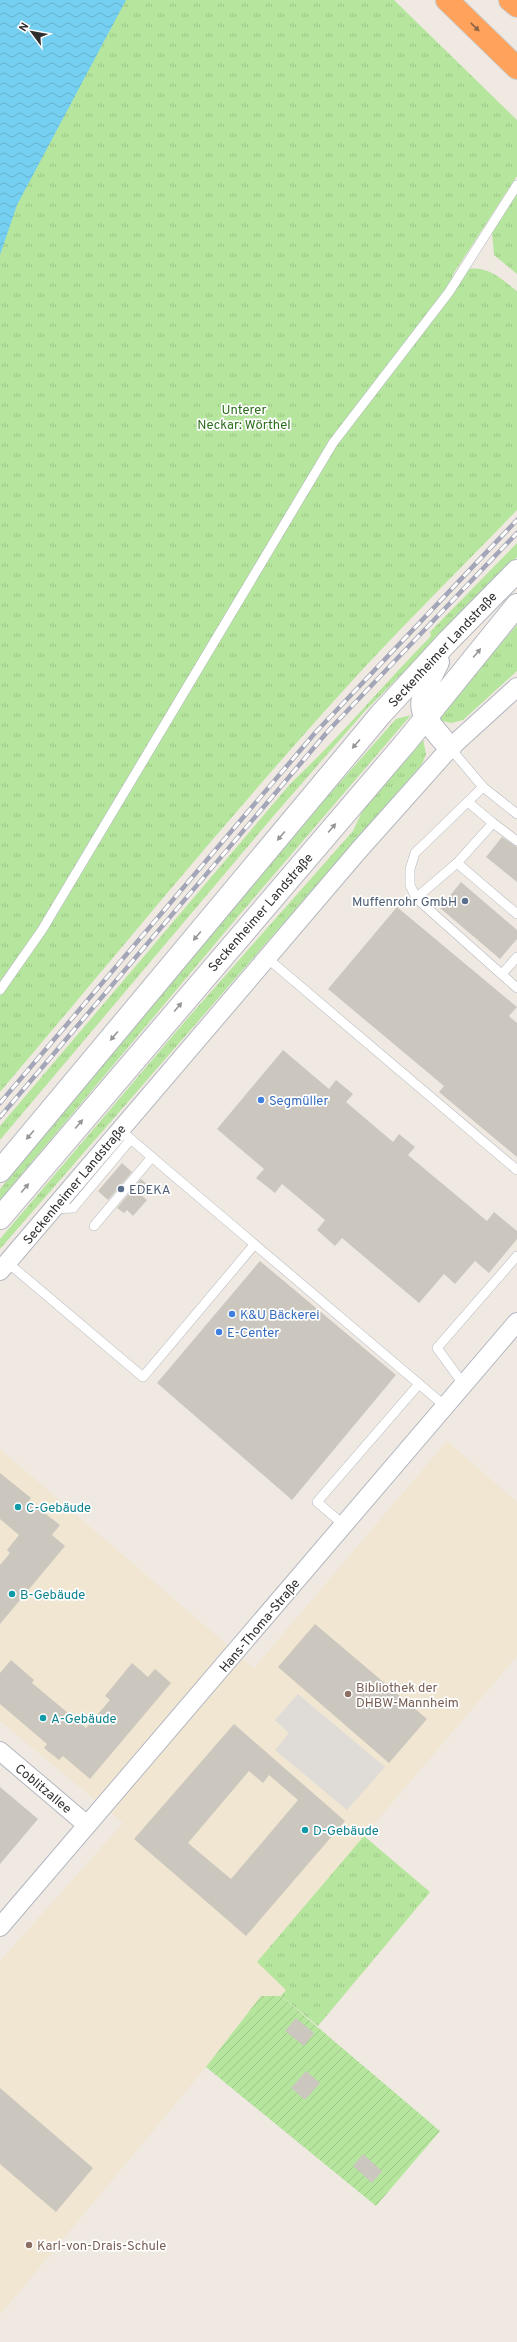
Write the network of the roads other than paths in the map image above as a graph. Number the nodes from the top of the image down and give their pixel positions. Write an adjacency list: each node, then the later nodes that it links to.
1 (447, 0): 4 (highway, one-way to 4)
2 (510, 0): 3 (highway)
3 (517, 6)
4 (517, 68)
5 (517, 185): 25 (lane)
6 (517, 571): 9 (main road, Seckenheimer Landstraße)
7 (517, 605): 8 (main road, Seckenheimer Landstraße)
8 (510, 620): 11 (main road, Seckenheimer Landstraße, one-way to 8)
9 (448, 641): 11 (main road); 29 (main road, Seckenheimer Landstraße, one-way to 29)
10 (517, 686): 12 (street, Seckenheimer Landstraße)
11 (425, 719): 12 (main road); 30 (main road, Seckenheimer Landstraße, one-way to 11)
12 (450, 748): 13 (lane); 21 (street, Seckenheimer Landstraße)
13 (483, 787): 14 (lane); 15 (lane)
14 (468, 802): 16 (lane); 19 (lane)
15 (517, 814)
16 (493, 823): 17 (lane); 18 (lane)
17 (517, 841)
18 (457, 863): 19 (lane); 20 (lane)
19 (416, 898): 23 (lane)
20 (517, 914)
21 (267, 958): 26 (street, Seckenheimer Landstraße); 28 (lane)
22 (517, 958): 23 (lane)
23 (502, 974): 24 (lane)
24 (517, 988)
25 (0, 990)
26 (125, 1134): 27 (lane); 34 (street, Seckenheimer Landstraße)
27 (152, 1157): 31 (lane); 32 (lane)
28 (517, 1170)
29 (0, 1171)
30 (0, 1218)
31 (94, 1226)
32 (254, 1245): 34 (lane); 36 (lane)
33 (517, 1256): 37 (lane)
34 (4, 1267)
35 (517, 1322): 37 (street, Hans-Thoma-Straße)
36 (419, 1384): 38 (lane); 39 (lane)
37 (464, 1385): 38 (street, Hans-Thoma-Straße)
38 (446, 1406): 39 (street, Hans-Thoma-Straße)
39 (344, 1525): 41 (street, Hans-Thoma-Straße)
40 (0, 1751): 41 (street, Coblitzallee)
41 (87, 1825): 42 (street, Hans-Thoma-Straße)
42 (0, 1927)

